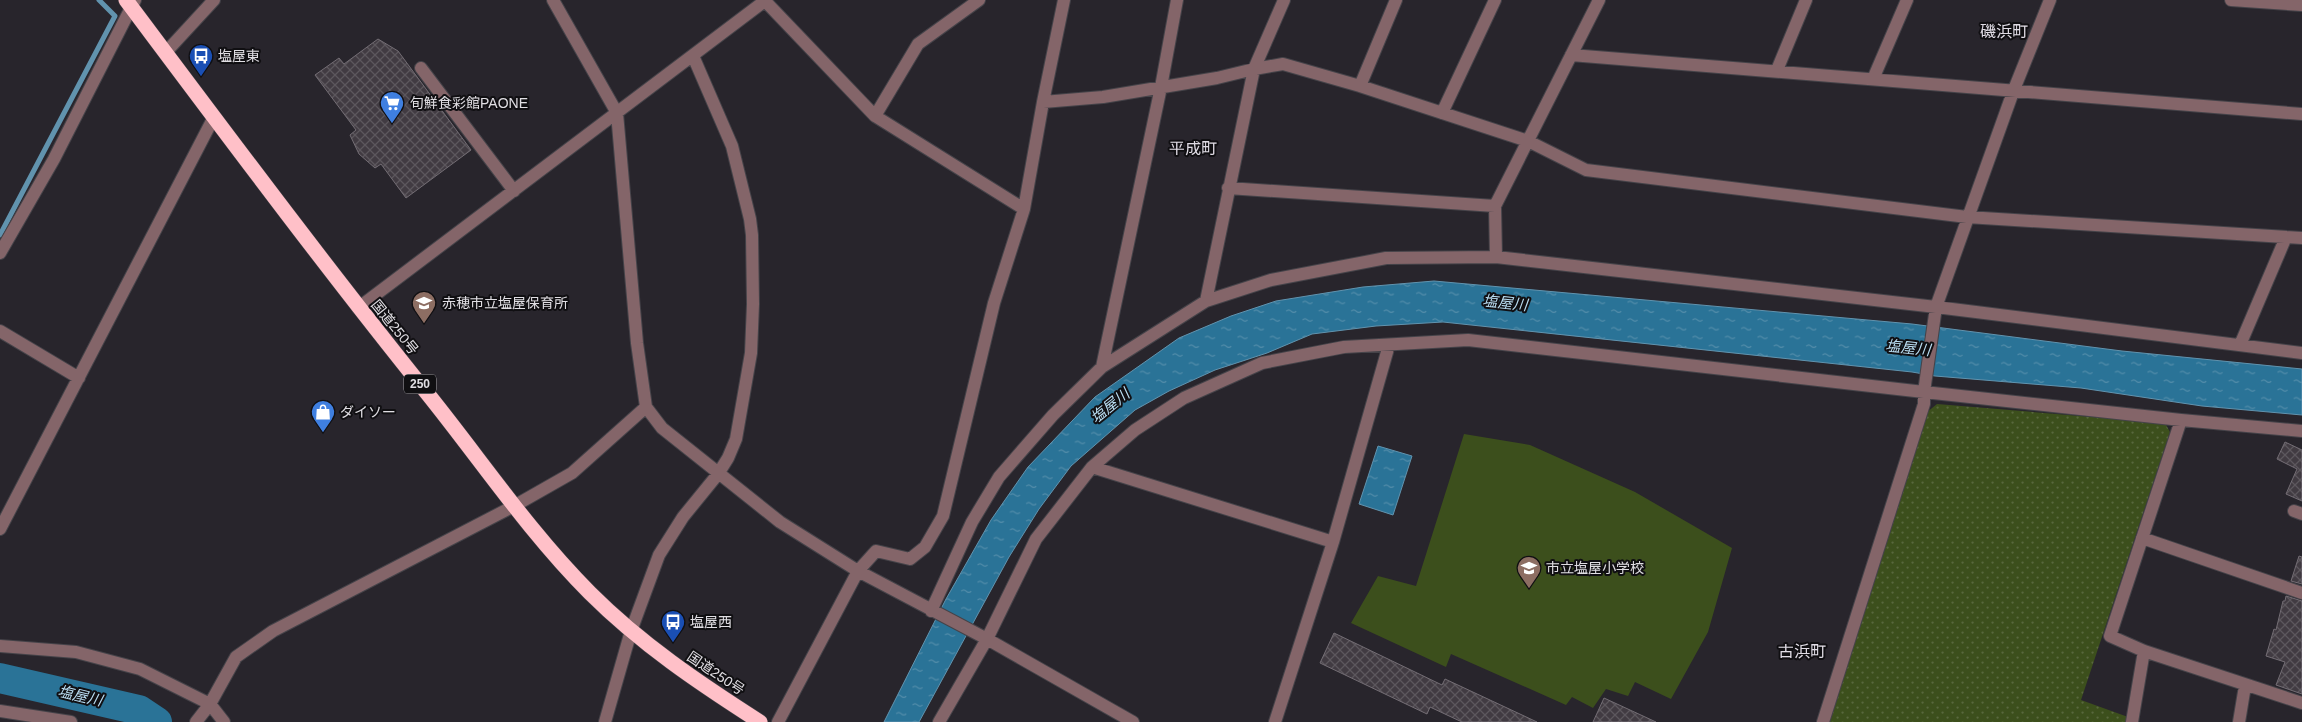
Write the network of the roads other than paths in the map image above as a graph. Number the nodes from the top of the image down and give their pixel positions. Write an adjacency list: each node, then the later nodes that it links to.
1 (214, 0): 17 (street)
2 (553, 0): 28 (street)
3 (766, 0): 19 (street); 31 (street)
4 (979, 0): 31 (street)
5 (1064, 0): 27 (street)
6 (1177, 0): 25 (street)
7 (1284, 0): 21 (street)
8 (1396, 0): 24 (street)
9 (1495, 0): 29 (street)
10 (1599, 0): 18 (street)
11 (1806, 0): 22 (street)
12 (1907, 0): 23 (street)
13 (2050, 0): 26 (street)
14 (2231, 0): 16 (street)
15 (131, 2): 17 (highway, 国道250号 / 250); 41 (street)
16 (2302, 5)
17 (166, 52): 32 (highway, 国道250号 / 250)
18 (1571, 55): 22 (street); 33 (street)
19 (693, 56): 28 (street); 57 (street)
20 (421, 68): 35 (street)
21 (1254, 69): 24 (street); 25 (street); 34 (street)
22 (1777, 70): 23 (street)
23 (1873, 79): 26 (street)
24 (1360, 86): 29 (street)
25 (1161, 87): 27 (street); 50 (street)
26 (2013, 92): 30 (street); 38 (street)
27 (1043, 102): 37 (street)
28 (617, 113): 35 (street); 53 (street)
29 (1442, 113): 33 (street)
30 (2302, 114)
31 (874, 116): 37 (street)
32 (214, 117): 45 (highway, 国道250号 / 250); 51 (street)
33 (1528, 141): 36 (street); 38 (street)
34 (1228, 188): 36 (street); 43 (street)
35 (514, 192): 45 (street)
36 (1495, 206): 42 (street)
37 (1024, 209): 62 (street)
38 (1967, 217): 39 (street); 44 (street)
39 (2286, 237): 40 (street); 48 (street)
40 (2302, 238)
41 (0, 253)
42 (1496, 257): 43 (street); 44 (street)
43 (1206, 301): 50 (street)
44 (1936, 307): 48 (street); 52 (street)
45 (358, 308): 58 (highway, 国道250号 / 250)
46 (0, 331): 51 (street)
47 (1389, 345): 52 (street); 56 (street); 61 (street)
48 (2240, 345): 49 (street)
49 (2302, 353)
50 (1102, 368): 64 (street)
51 (79, 378): 59 (street)
52 (1924, 392): 54 (street); 82 (street)
53 (646, 407): 57 (street); 58 (street)
54 (2181, 420): 55 (street); 60 (street)
55 (2302, 431)
56 (1092, 467): 61 (street); 66 (street)
57 (718, 474): 62 (street); 65 (street)
58 (514, 506): 65 (highway, 国道250号 / 250); 70 (street)
59 (0, 529)
60 (2142, 538): 63 (street); 68 (street)
61 (1332, 542): 81 (street)
62 (858, 571): 64 (street); 78 (street)
63 (2302, 593)
64 (931, 611): 66 (street)
65 (630, 631): 76 (street); 77 (highway, 国道250号 / 250)
66 (987, 640): 79 (street); 80 (street)
67 (0, 646): 70 (street)
68 (2144, 651): 69 (street); 83 (street)
69 (2245, 686): 71 (street); 84 (street)
70 (210, 704): 74 (street); 75 (street)
71 (2302, 704)
72 (0, 711): 73 (street)
73 (71, 722)
74 (196, 722)
75 (224, 722)
76 (605, 722)
77 (760, 722)
78 (778, 722)
79 (939, 722)
80 (1133, 722)
81 (1275, 722)
82 (1824, 722)
83 (2132, 722)
84 (2239, 722)

